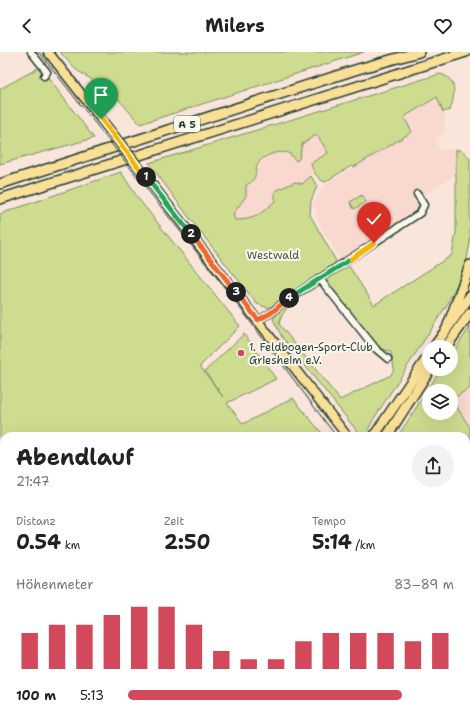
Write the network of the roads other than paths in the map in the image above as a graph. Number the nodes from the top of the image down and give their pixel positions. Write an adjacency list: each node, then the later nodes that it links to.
1 (31, 52): 7 (street)
2 (48, 52): 15 (main road, bridge)
3 (401, 52): 6 (highway, A 5)
4 (419, 52): 6 (highway, A 5)
5 (466, 52): 10 (highway, A 5)
6 (372, 65): 8 (highway, A 5)
7 (44, 76)
8 (1, 183)
9 (417, 194): 12 (street)
10 (0, 199)
11 (470, 265): 16 (highway)
12 (319, 278): 15 (street); 19 (street)
13 (470, 296): 16 (highway)
14 (470, 313): 18 (highway)
15 (258, 320): 22 (main road)
16 (447, 328): 17 (highway)
17 (439, 340)
18 (451, 340)
19 (388, 359)
20 (422, 365): 23 (highway)
21 (426, 376): 24 (highway)
22 (344, 432)
23 (377, 432)
24 (390, 432)

